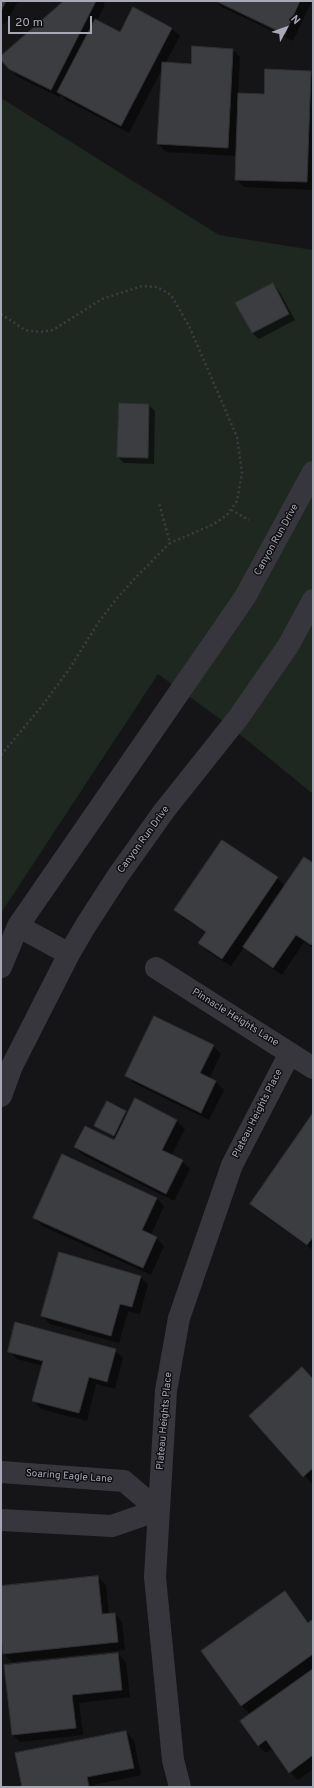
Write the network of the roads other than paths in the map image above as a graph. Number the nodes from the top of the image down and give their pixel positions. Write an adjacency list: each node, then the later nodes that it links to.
1 (313, 472): 3 (street, Canyon Run Drive)
2 (313, 600): 4 (street, Canyon Run Drive)
3 (18, 926): 4 (street); 5 (street, Canyon Run Drive)
4 (69, 954): 9 (street, Canyon Run Drive)
5 (1, 967)
6 (156, 968): 7 (street, Pinnacle Heights Lane)
7 (290, 1053): 8 (street, Pinnacle Heights Lane); 11 (street, Plateau Heights Place)
8 (313, 1068)
9 (1, 1096)
10 (1, 1472): 11 (street, Soaring Eagle Lane)
11 (158, 1510): 12 (street); 13 (street, Plateau Heights Place)
12 (1, 1520)
13 (180, 1787)

